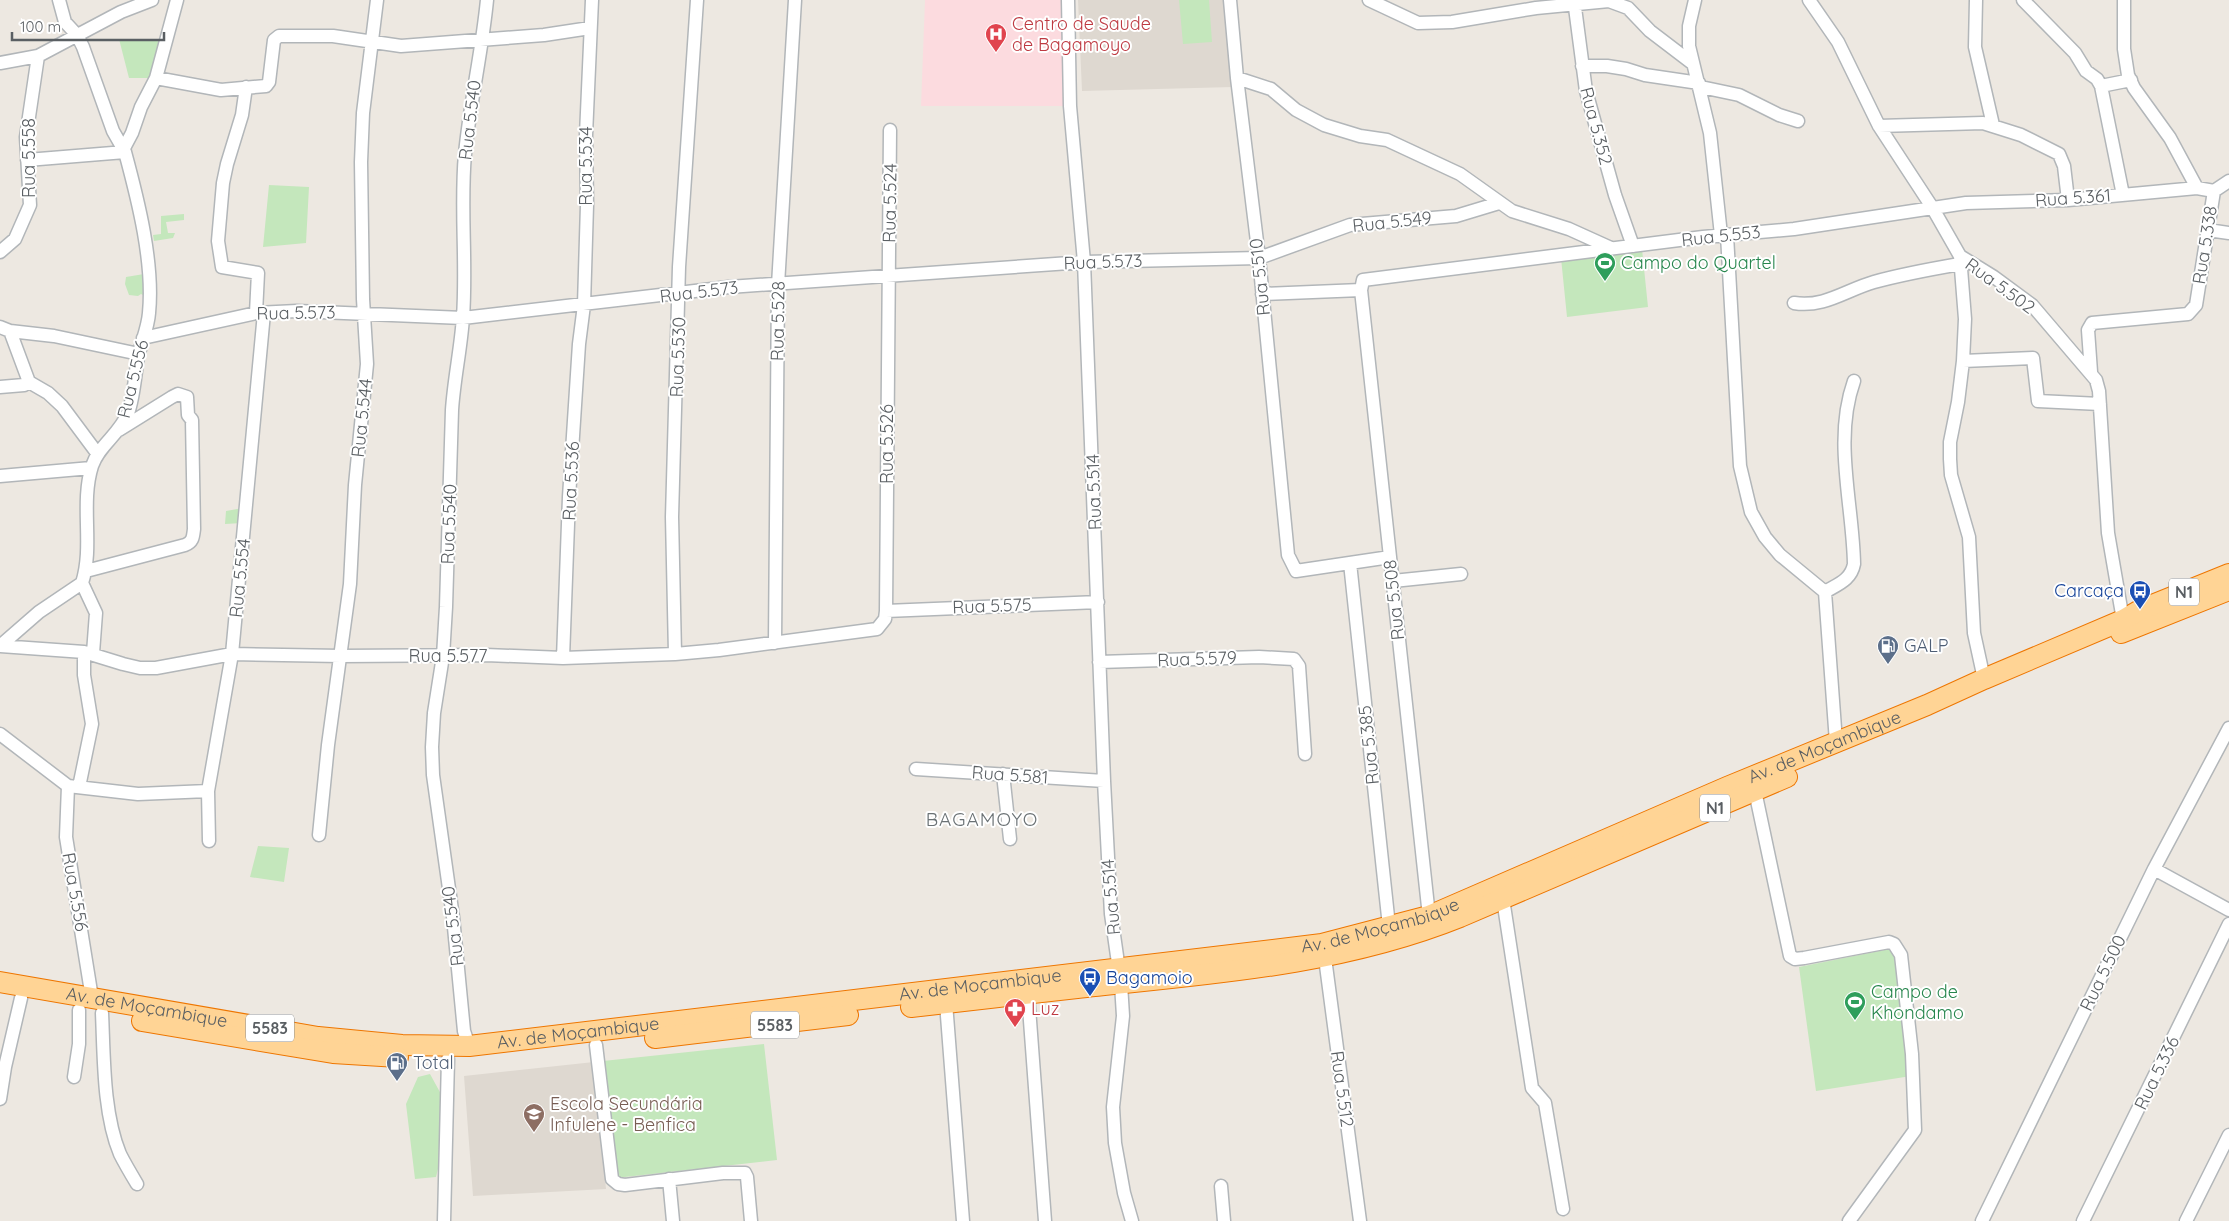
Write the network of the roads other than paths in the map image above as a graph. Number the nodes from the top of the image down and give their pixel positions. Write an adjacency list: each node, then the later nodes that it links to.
1 (59, 0): 19 (street, Rua 5.556)
2 (152, 0): 19 (street)
3 (177, 0): 26 (street)
4 (377, 0): 21 (street, Rua 5.544)
5 (487, 0): 20 (street, Rua 5.540)
6 (592, 0): 18 (street, Rua 5.534)
7 (697, 0): 57 (street, Rua 5.530)
8 (795, 0): 55 (street, Rua 5.528)
9 (1068, 0): 53 (street, Rua 5.514)
10 (1230, 0): 27 (street, Rua 5.510)
11 (1369, 0): 17 (street)
12 (1695, 0): 24 (street)
13 (1808, 0): 34 (street, Rua 5.502)
14 (1976, 0): 33 (street)
15 (2023, 0): 30 (street)
16 (2124, 0): 28 (street)
17 (1575, 2): 24 (street); 25 (street, Rua 5.352)
18 (590, 28): 20 (street); 60 (street, Rua 5.534)
19 (77, 34): 22 (street); 36 (street, Rua 5.556)
20 (483, 40): 21 (street); 63 (street, Rua 5.540)
21 (371, 41): 31 (street); 62 (street, Rua 5.544)
22 (38, 56): 23 (street); 37 (street, Rua 5.558)
23 (0, 63)
24 (1692, 63): 29 (street)
25 (1582, 66): 29 (street); 48 (street, Rua 5.352)
26 (156, 78): 31 (street); 36 (street)
27 (1237, 78): 43 (street); 51 (street, Rua 5.510)
28 (2131, 80): 30 (street); 39 (street)
29 (1700, 85): 32 (street); 47 (street)
30 (2101, 86): 41 (street)
31 (246, 87): 61 (street, Rua 5.554)
32 (1798, 121)
33 (1993, 125): 34 (street); 42 (street)
34 (1879, 126): 44 (street, Rua 5.502)
35 (890, 130): 54 (street, Rua 5.524)
36 (124, 151): 37 (street); 65 (street, Rua 5.556)
37 (26, 160): 50 (street, Rua 5.558)
38 (2229, 181): 40 (street, Rua 5.338)
39 (2197, 188): 40 (street, Rua 5.361); 41 (street, Rua 5.361)
40 (2214, 191): 45 (street, Rua 5.338)
41 (2123, 194): 42 (street, Rua 5.361)
42 (2068, 200): 44 (street, Rua 5.361)
43 (1499, 203): 49 (street); 51 (street, Rua 5.549)
44 (1932, 208): 47 (street, Rua 5.553); 52 (street, Rua 5.502)
45 (2208, 230): 46 (street); 68 (street, Rua 5.338)
46 (2229, 233)
47 (1724, 235): 48 (street, Rua 5.553); 85 (street)
48 (1633, 246): 49 (street, Rua 5.553)
49 (1611, 248): 56 (street, Rua 5.553)
50 (0, 252)
51 (1259, 258): 53 (street, Rua 5.573); 58 (street, Rua 5.510)
52 (1960, 260): 59 (street); 67 (street); 68 (street, Rua 5.502)
53 (1084, 262): 54 (street, Rua 5.573); 86 (street, Rua 5.514)
54 (888, 276): 55 (street, Rua 5.573); 87 (street, Rua 5.526)
55 (778, 285): 57 (street, Rua 5.573); 89 (street, Rua 5.528)
56 (1361, 286): 58 (street, Rua 5.553); 77 (street, Rua 5.508)
57 (680, 294): 60 (street, Rua 5.573); 93 (street, Rua 5.530)
58 (1262, 294): 78 (street, Rua 5.510)
59 (1794, 303)
60 (584, 305): 63 (street, Rua 5.573); 96 (street, Rua 5.536)
61 (260, 313): 62 (street, Rua 5.573); 65 (street, Rua 5.573); 92 (street, Rua 5.554)
62 (364, 313): 63 (street, Rua 5.573); 94 (street, Rua 5.544)
63 (463, 318): 95 (street, Rua 5.540)
64 (5, 329): 66 (street); 70 (street)
65 (143, 338): 66 (street, Rua 5.556)
66 (139, 354): 73 (street, Rua 5.556)
67 (1963, 360): 72 (street); 98 (street)
68 (2091, 372): 72 (street, Rua 5.502)
69 (1854, 381): 85 (street)
70 (29, 382): 71 (street); 74 (street)
71 (0, 387)
72 (2100, 404): 88 (street, Rua 5.502)
73 (119, 430): 74 (street, Rua 5.556); 79 (street)
74 (97, 453): 75 (street, Rua 5.556)
75 (91, 468): 76 (street); 79 (street, Rua 5.556)
76 (0, 476)
77 (1390, 557): 78 (street); 82 (street, Rua 5.508)
78 (1350, 564): 117 (street, Rua 5.385)
79 (86, 570): 83 (street, Rua 5.556)
80 (1461, 574): 82 (street)
81 (2229, 574): 88 (highway, N1)
82 (1392, 581): 115 (street, Rua 5.508)
83 (82, 583): 90 (street); 91 (street, Rua 5.556)
84 (2229, 590): 108 (highway, Av. de Moçambique / N1)
85 (1824, 592): 101 (street)
86 (1098, 602): 87 (street, Rua 5.575); 97 (street, Rua 5.514)
87 (886, 611): 89 (street, Rua 5.577)
88 (2131, 615): 98 (highway, Av. de Moçambique / N1)
89 (775, 643): 93 (street, Rua 5.577)
90 (0, 646): 91 (street, Rua 5.577)
91 (89, 653): 92 (street, Rua 5.577); 106 (street, Rua 5.556)
92 (232, 654): 94 (street, Rua 5.577); 107 (street, Rua 5.554)
93 (675, 654): 96 (street, Rua 5.577)
94 (341, 656): 95 (street, Rua 5.577); 109 (street, Rua 5.544)
95 (443, 656): 96 (street, Rua 5.577); 128 (street, Rua 5.540)
96 (563, 658)
97 (1099, 662): 102 (street, Rua 5.579); 105 (street, Rua 5.514)
98 (1984, 679): 101 (highway, Av. de Moçambique / N1)
99 (2229, 728): 112 (street, Rua 5.500)
100 (0, 734): 106 (street)
101 (1836, 742): 115 (highway, Av. de Moçambique / N1)
102 (1305, 754)
103 (916, 769): 104 (street, Rua 5.581)
104 (1003, 774): 105 (street, Rua 5.581); 110 (street)
105 (1104, 781): 120 (street, Rua 5.514)
106 (74, 786): 107 (street); 126 (street, Rua 5.556)
107 (208, 791): 111 (street, Rua 5.554)
108 (1755, 791): 113 (highway, Av. de Moçambique / N1); 145 (street)
109 (319, 835)
110 (1010, 838)
111 (209, 841)
112 (2154, 869): 114 (street); 146 (street, Rua 5.500)
113 (1503, 899): 118 (highway, Av. de Moçambique / N1); 136 (street)
114 (2229, 910)
115 (1429, 916): 117 (highway, Av. de Moçambique / N1)
116 (2229, 924): 147 (street, Rua 5.336)
117 (1390, 926): 119 (highway, Av. de Moçambique / N1)
118 (1324, 958): 119 (highway, Av. de Moçambique / N1); 144 (street, Rua 5.512)
119 (1175, 974): 120 (highway, Av. de Moçambique / 5583)
120 (1120, 977): 123 (highway, Av. de Moçambique / 5583); 128 (highway, Av. de Moçambique / 5583); 142 (street, Rua 5.514)
121 (0, 982): 126 (highway, Av. de Moçambique / 5583)
122 (0, 994): 124 (highway, Av. de Moçambique / 5583)
123 (1028, 994): 125 (highway, Av. de Moçambique / 5583); 141 (street)
124 (21, 998): 126 (highway, Av. de Moçambique / 5583); 131 (street)
125 (946, 1003): 127 (highway, Av. de Moçambique / 5583); 140 (street)
126 (91, 1007): 128 (highway, Av. de Moçambique / 5583); 129 (highway, Av. de Moçambique / 5583); 130 (street); 134 (street)
127 (596, 1045): 129 (highway, Av. de Moçambique / 5583); 133 (street)
128 (470, 1046)
129 (448, 1059): 137 (street)
130 (74, 1077)
131 (0, 1099)
132 (2229, 1135): 148 (street)
133 (669, 1179): 138 (street); 139 (street)
134 (137, 1184)
135 (1221, 1186): 143 (street)
136 (1563, 1209)
137 (444, 1221)
138 (673, 1221)
139 (751, 1221)
140 (964, 1221)
141 (1045, 1221)
142 (1132, 1221)
143 (1224, 1221)
144 (1360, 1221)
145 (1849, 1221)
146 (1982, 1221)
147 (2083, 1221)
148 (2186, 1221)

